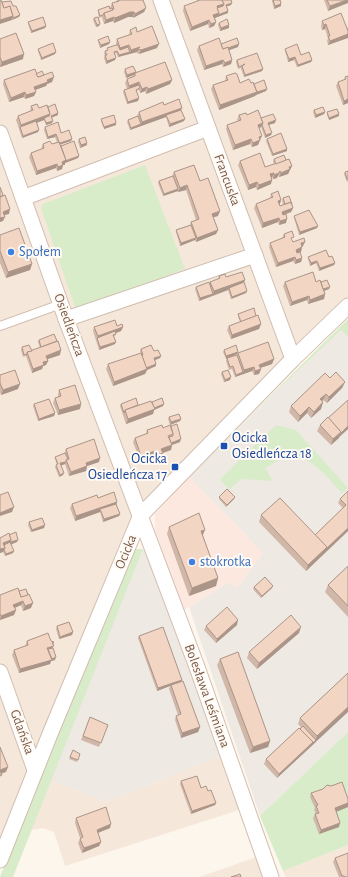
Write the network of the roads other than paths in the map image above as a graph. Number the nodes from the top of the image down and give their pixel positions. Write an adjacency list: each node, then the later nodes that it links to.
1 (161, 0): 2 (street, Francuska)
2 (208, 128): 4 (street); 5 (street, Francuska)
3 (0, 133): 4 (street, Osiedleńcza)
4 (23, 198): 6 (street, Osiedleńcza)
5 (255, 254): 8 (street); 10 (street, Francuska)
6 (61, 304): 8 (street, Osiedleńcza); 9 (lane)
7 (348, 306): 10 (street, Ocicka)
8 (66, 319): 11 (street, Osiedleńcza)
9 (0, 326)
10 (293, 359): 11 (street, Ocicka)
11 (141, 515): 13 (street, Ocicka); 15 (street, Bolesława Leśmiana)
12 (0, 672): 13 (street, Gdańska)
13 (35, 770): 14 (street, Ocicka)
14 (0, 860)
15 (271, 877)

